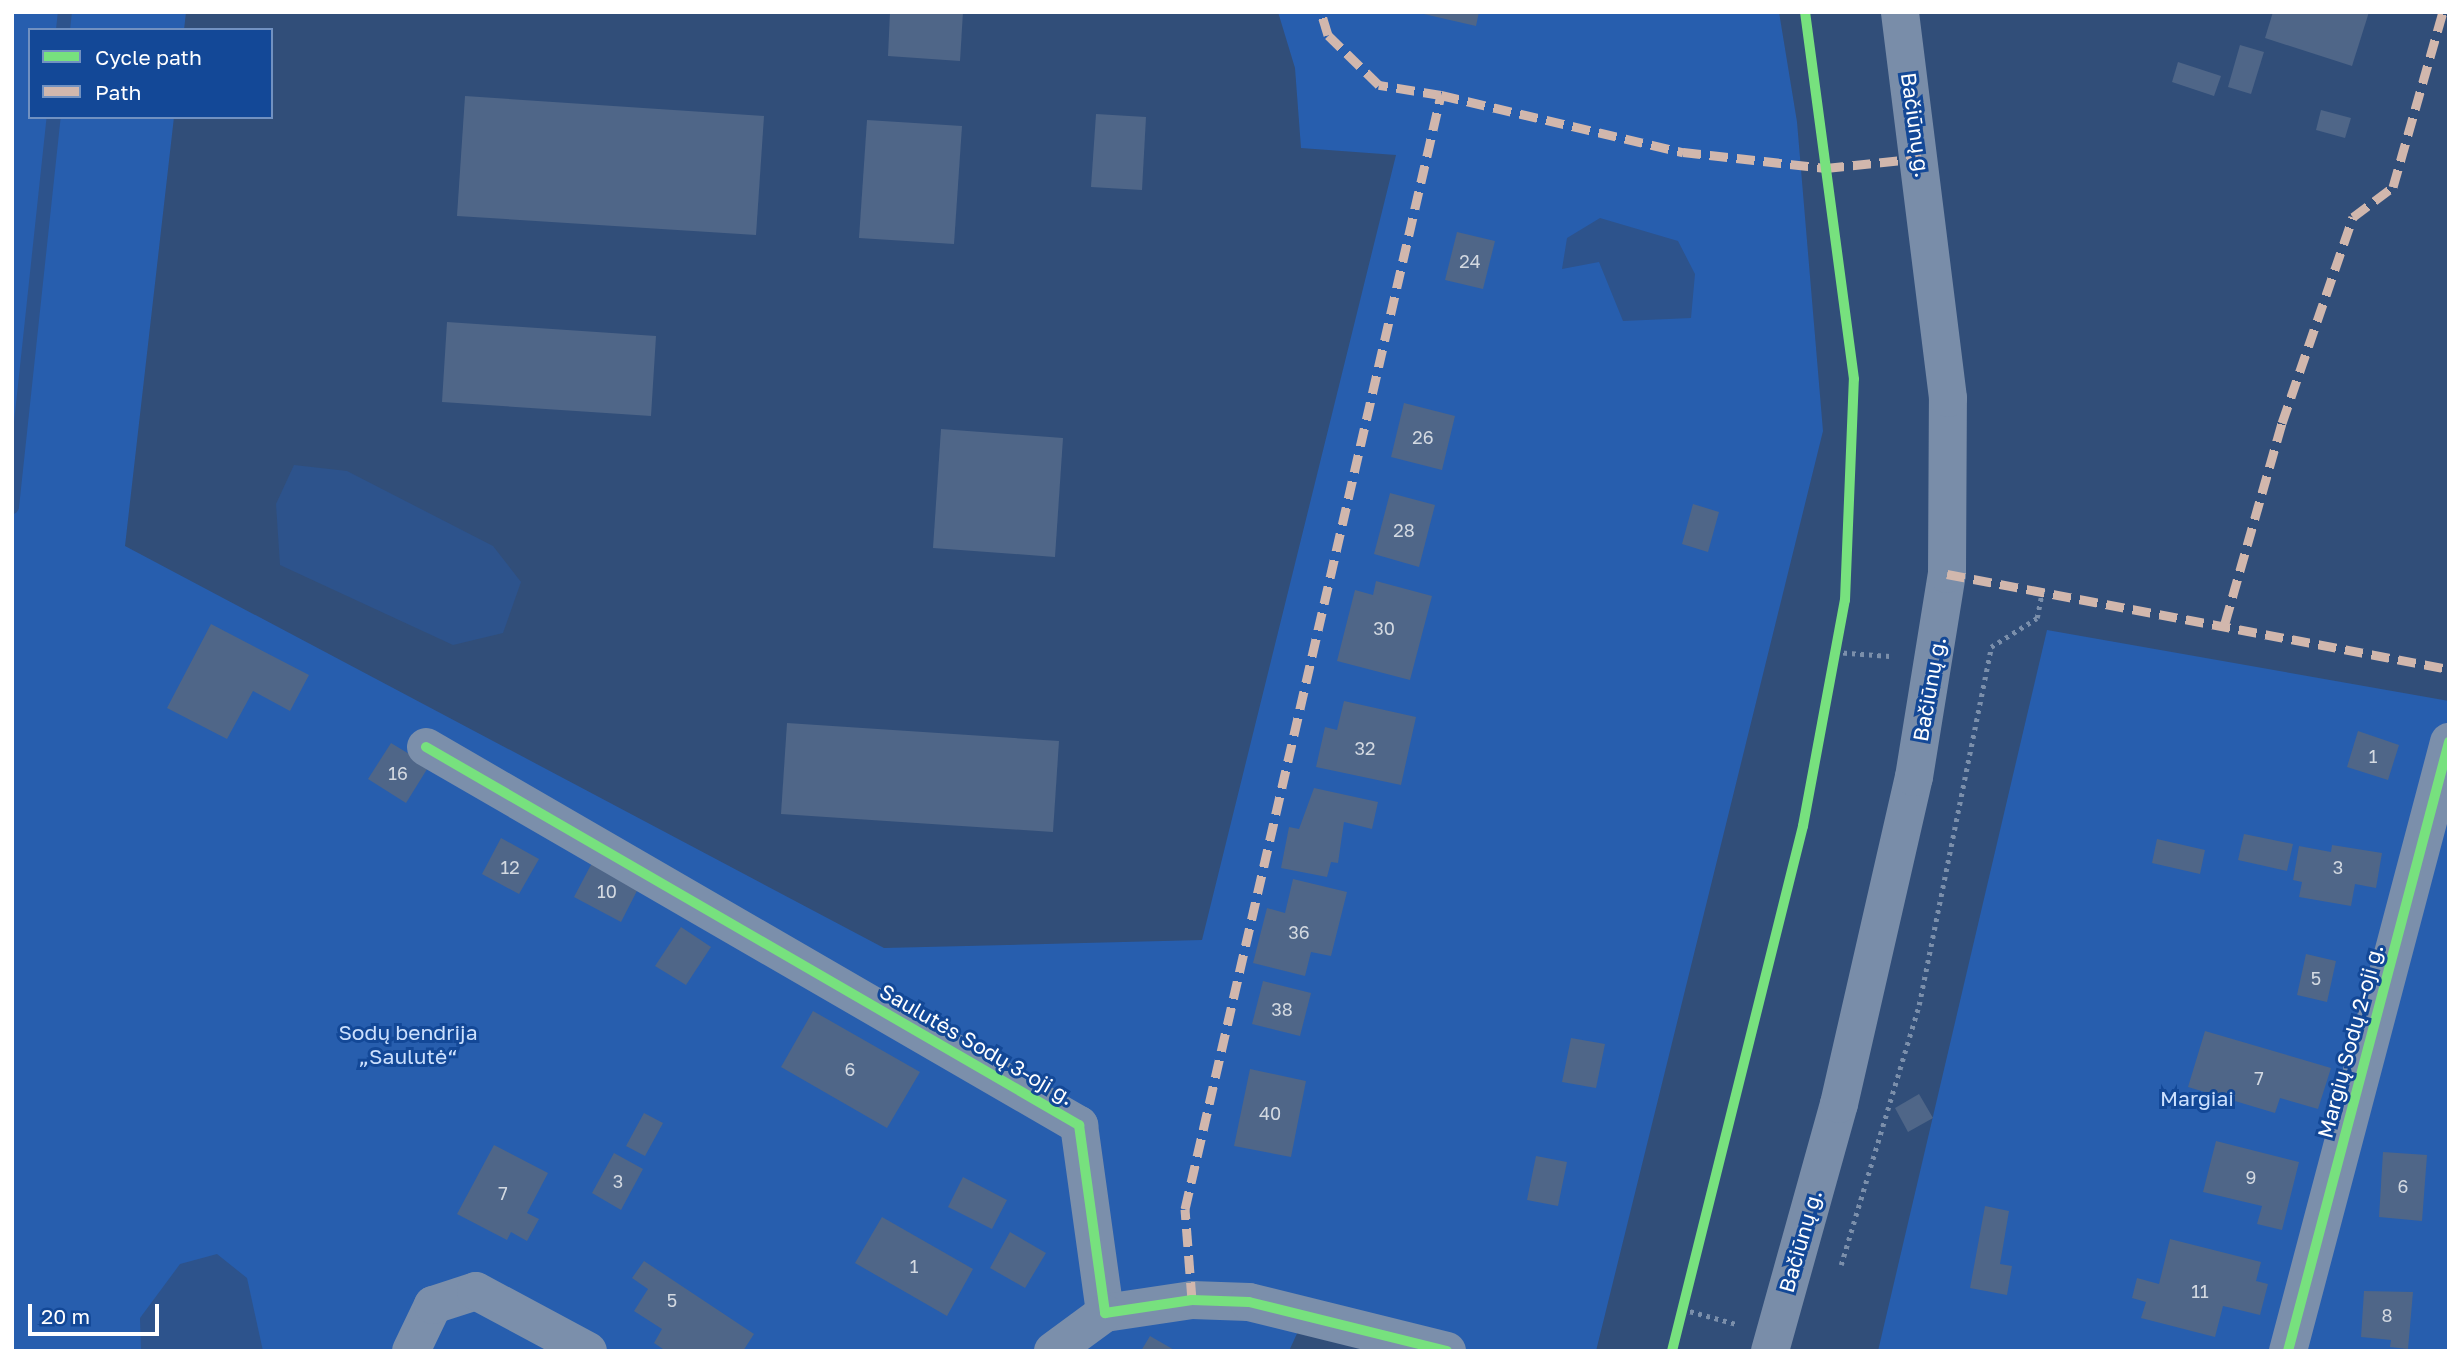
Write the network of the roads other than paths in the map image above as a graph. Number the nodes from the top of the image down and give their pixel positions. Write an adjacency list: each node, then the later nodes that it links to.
1 (1900, 12): 9 (main road, Bačiūnų g.)
2 (2449, 742): 10 (street, Margių Sodų 2-oji g.)
3 (426, 747): 4 (street, Saulutės Sodų 3-oji g.)
4 (1105, 1313): 7 (street); 8 (street)
5 (411, 1351): 6 (street)
6 (587, 1351)
7 (1053, 1351)
8 (1447, 1351)
9 (1770, 1351)
10 (2288, 1351)

